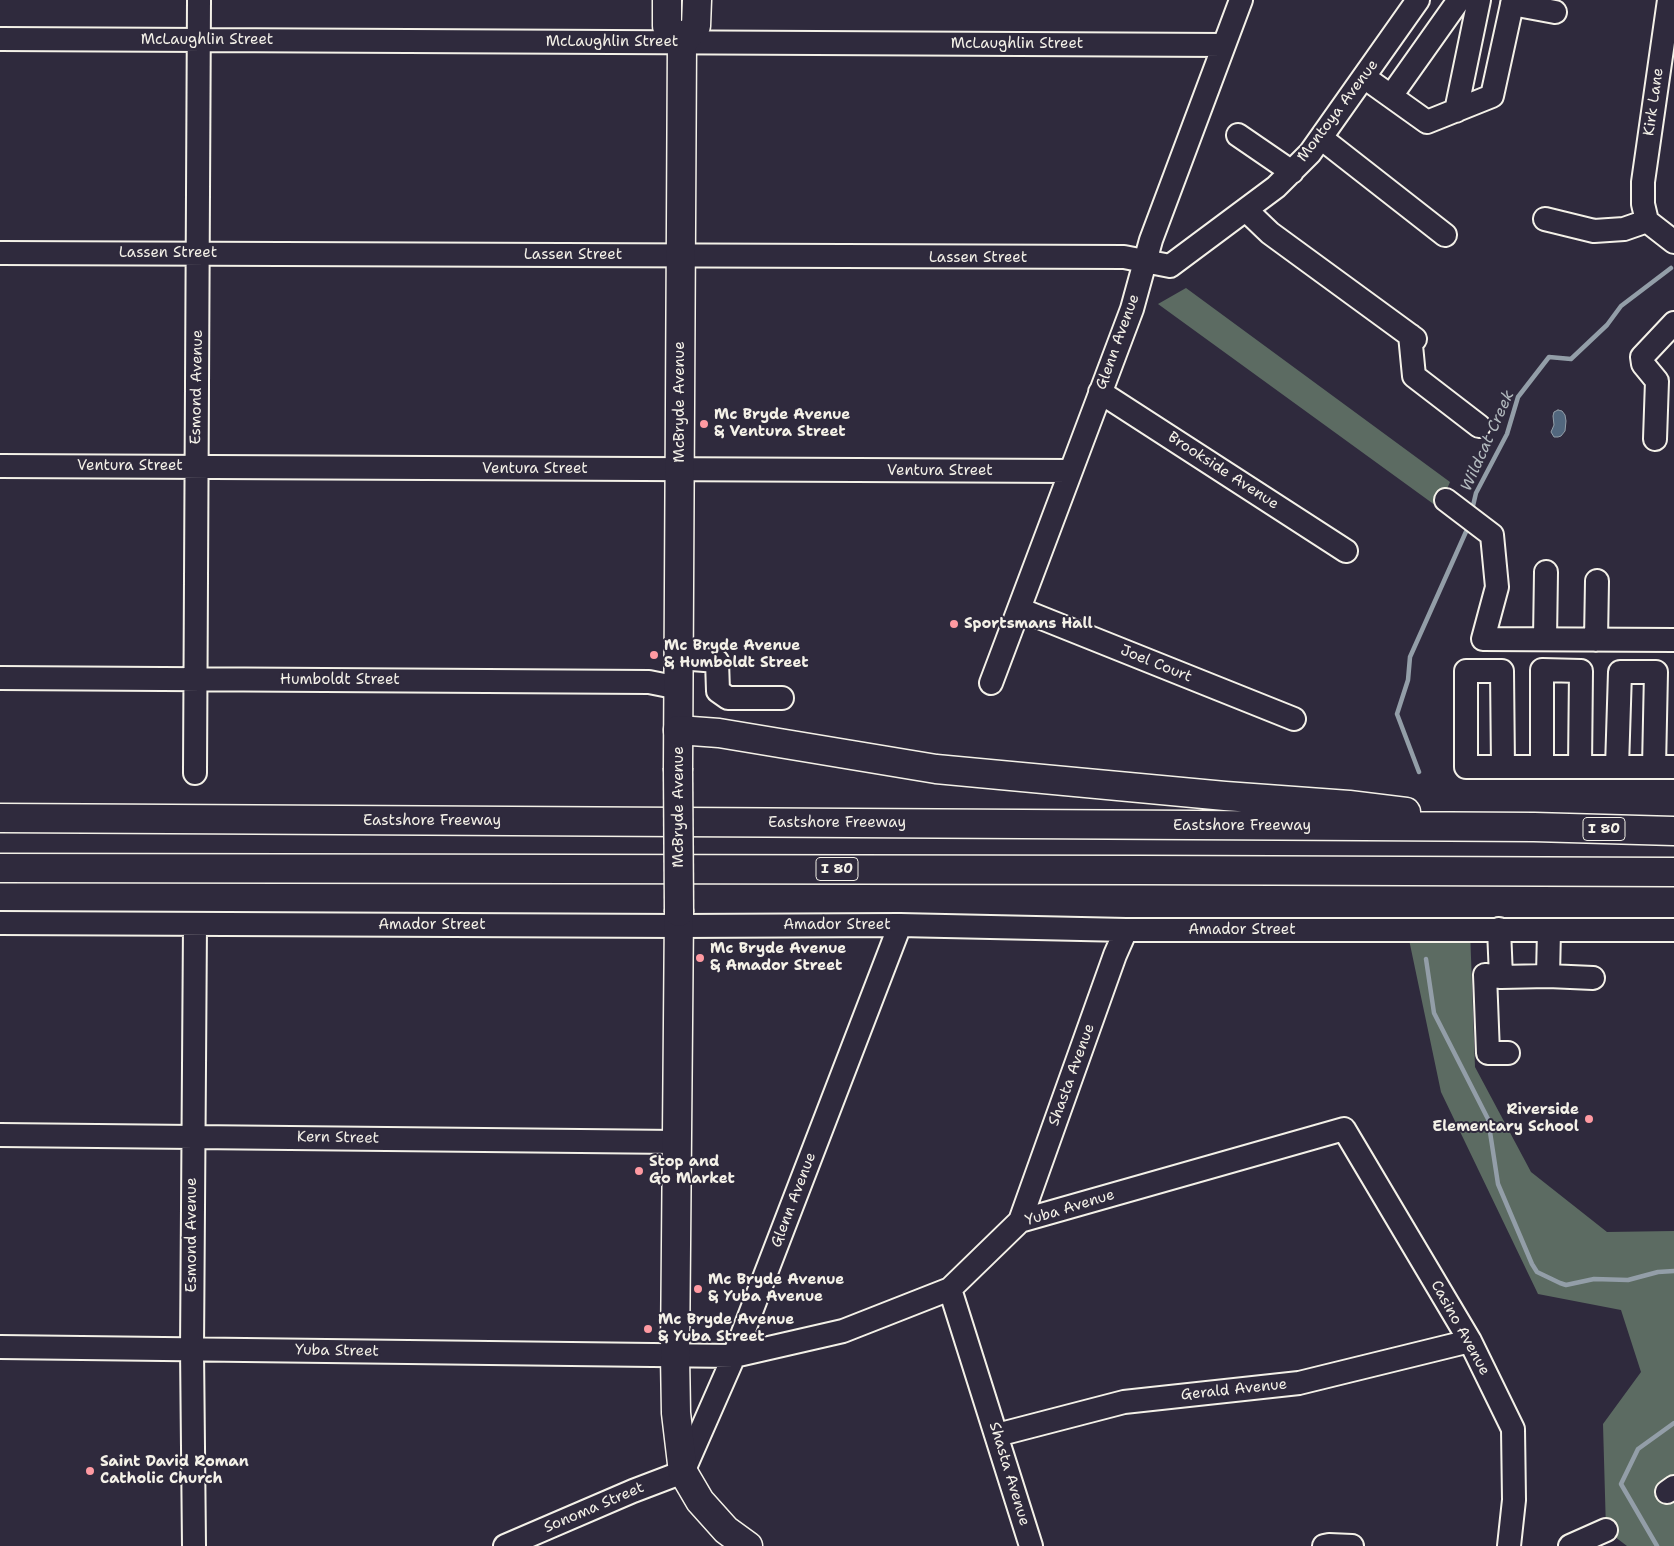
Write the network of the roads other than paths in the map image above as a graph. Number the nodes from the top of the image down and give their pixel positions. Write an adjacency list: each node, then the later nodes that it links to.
1 (198, 0): 12 (street, Esmond Avenue)
2 (667, 0): 13 (main road)
3 (697, 0): 13 (main road)
4 (1240, 0): 14 (street, Glenn Avenue)
5 (1418, 0): 15 (street, Montoya Avenue)
6 (1458, 0): 16 (street)
7 (1480, 0): 17 (street)
8 (1669, 0): 22 (street, Kirk Lane)
9 (1512, 2): 10 (street); 17 (street)
10 (1555, 12)
11 (0, 39): 12 (street, McLaughlin Street)
12 (198, 40): 13 (street, McLaughlin Street); 27 (street, Esmond Avenue)
13 (682, 42): 14 (street, McLaughlin Street); 28 (main road, McBryde Avenue)
14 (1224, 45): 29 (street, Glenn Avenue)
15 (1364, 77): 16 (street); 19 (street, Montoya Avenue)
16 (1391, 96): 17 (street)
17 (1456, 111)
18 (1238, 135): 20 (street)
19 (1321, 138): 20 (street, Montoya Avenue); 24 (street)
20 (1292, 172): 21 (street, Montoya Avenue)
21 (1246, 210): 29 (street, Montoya Avenue); 32 (street)
22 (1645, 212): 23 (street); 25 (street)
23 (1545, 219)
24 (1445, 235)
25 (1674, 242)
26 (0, 253): 27 (street, Lassen Street)
27 (198, 253): 28 (street, Lassen Street); 35 (street, Esmond Avenue)
28 (681, 255): 29 (street, Lassen Street); 36 (main road, McBryde Avenue)
29 (1145, 261): 31 (street, Glenn Avenue)
30 (1674, 324): 33 (street)
31 (1100, 392): 37 (street, Glenn Avenue); 39 (street, Brookside Avenue)
32 (1479, 426)
33 (1655, 439)
34 (0, 466): 35 (street, Ventura Street)
35 (196, 467): 36 (street, Ventura Street); 48 (street, Esmond Avenue)
36 (680, 470): 37 (street, Ventura Street); 46 (main road, McBryde Avenue)
37 (1070, 471): 42 (street, Glenn Avenue)
38 (1446, 500): 43 (street)
39 (1346, 551)
40 (1546, 572): 43 (street)
41 (1597, 581): 44 (street)
42 (1019, 609): 49 (street, Glenn Avenue); 52 (street, Joel Court)
43 (1545, 640): 44 (street)
44 (1596, 640): 45 (street)
45 (1674, 640)
46 (679, 658): 50 (main road, McBryde Avenue); 51 (street)
47 (0, 678): 48 (street, Humboldt Street)
48 (195, 679): 50 (street, Humboldt Street); 59 (street, Esmond Avenue)
49 (991, 684)
50 (679, 688): 53 (main road, McBryde Avenue)
51 (782, 698)
52 (1294, 719)
53 (678, 730): 61 (main road); 65 (main road, McBryde Avenue, bridge)
54 (1503, 767): 55 (street)
55 (1542, 767): 56 (street); 56 (street)
56 (1580, 767): 57 (street)
57 (1617, 767): 58 (street); 58 (street)
58 (1664, 767)
59 (194, 773)
60 (0, 818): 61 (main road, Eastshore Freeway / I 80)
61 (1534, 827): 62 (main road, Eastshore Freeway / I 80)
62 (1674, 830)
63 (0, 868): 64 (main road, I 80)
64 (1674, 872)
65 (679, 919): 67 (street, Amador Street); 68 (street, Amador Street); 80 (main road, McBryde Avenue)
66 (0, 923): 67 (street, Amador Street)
67 (195, 924): 79 (street, Esmond Avenue)
68 (900, 925): 69 (street, Amador Street); 87 (street, Glenn Avenue)
69 (1126, 930): 70 (street, Amador Street); 81 (street, Shasta Avenue)
70 (1499, 930): 71 (street, Amador Street); 74 (street)
71 (1549, 930): 72 (street, Amador Street); 73 (street)
72 (1674, 930)
73 (1548, 976): 74 (street); 75 (street)
74 (1501, 977): 76 (street)
75 (1594, 978)
76 (1508, 1053)
77 (1344, 1129): 81 (street, Yuba Avenue); 83 (street, Casino Avenue)
78 (0, 1135): 79 (street, Kern Street)
79 (193, 1136): 80 (street, Kern Street); 85 (street, Esmond Avenue)
80 (677, 1142): 86 (main road, McBryde Avenue)
81 (1020, 1221): 82 (street, Yuba Avenue)
82 (950, 1289): 87 (street, Yuba Avenue); 88 (street, Shasta Avenue)
83 (1470, 1341): 88 (street, Gerald Avenue); 97 (street, Casino Avenue)
84 (0, 1347): 85 (street, Yuba Street)
85 (192, 1349): 86 (street, Yuba Street); 91 (street, Esmond Avenue)
86 (674, 1355): 87 (street, Yuba Avenue); 89 (main road, McBryde Avenue)
87 (734, 1356): 89 (street, Glenn Avenue)
88 (997, 1435): 94 (street, Shasta Avenue)
89 (683, 1472): 92 (street, Sonoma Street); 93 (main road, McBryde Avenue)
90 (1606, 1530): 98 (street)
91 (194, 1546)
92 (505, 1546)
93 (748, 1546)
94 (1031, 1546)
95 (1324, 1546): 96 (street)
96 (1352, 1546)
97 (1509, 1546)
98 (1570, 1546)

